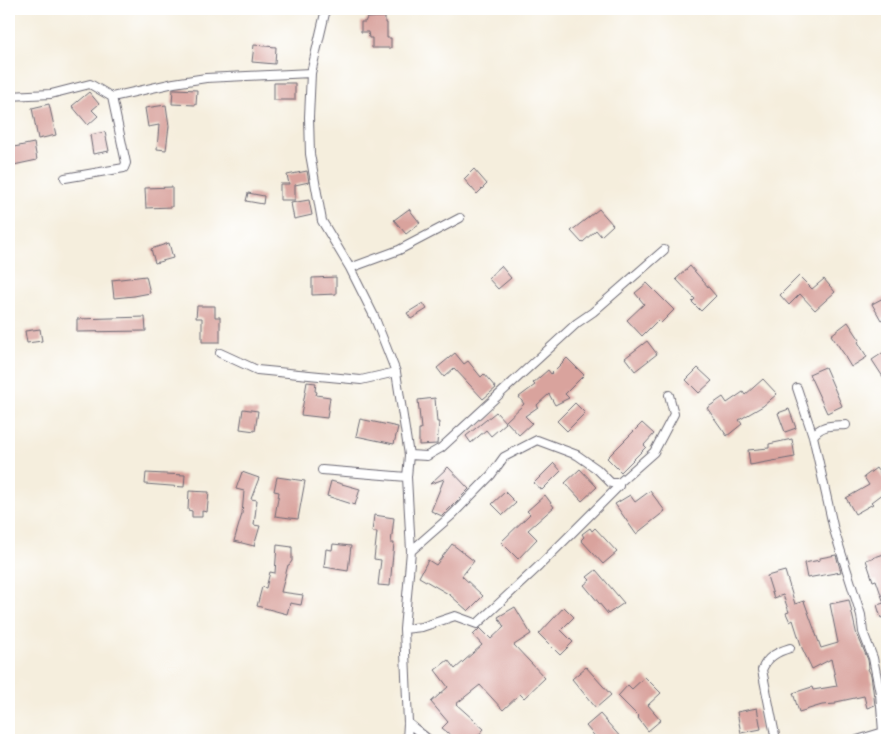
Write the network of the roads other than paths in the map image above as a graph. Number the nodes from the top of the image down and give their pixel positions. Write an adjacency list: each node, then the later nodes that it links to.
1 (326, 9): 2 (street)
2 (311, 73): 4 (street); 8 (street)
3 (9, 96): 4 (street)
4 (112, 97): 5 (street)
5 (65, 178)
6 (460, 218): 8 (street)
7 (664, 250): 15 (street)
8 (350, 268): 10 (street)
9 (220, 353): 10 (street)
10 (396, 372): 15 (street)
11 (797, 388): 14 (street)
12 (669, 395): 18 (street)
13 (846, 425): 14 (street)
14 (813, 436): 23 (street)
15 (409, 455): 17 (street)
16 (322, 470): 17 (street)
17 (407, 477): 19 (street)
18 (619, 483): 19 (street); 20 (street)
19 (411, 551): 20 (street)
20 (404, 629): 22 (street)
21 (790, 648): 26 (street)
22 (408, 723): 24 (street); 25 (street)
23 (885, 732): 27 (street)
24 (407, 740)
25 (428, 740)
26 (776, 740)
27 (857, 740)

